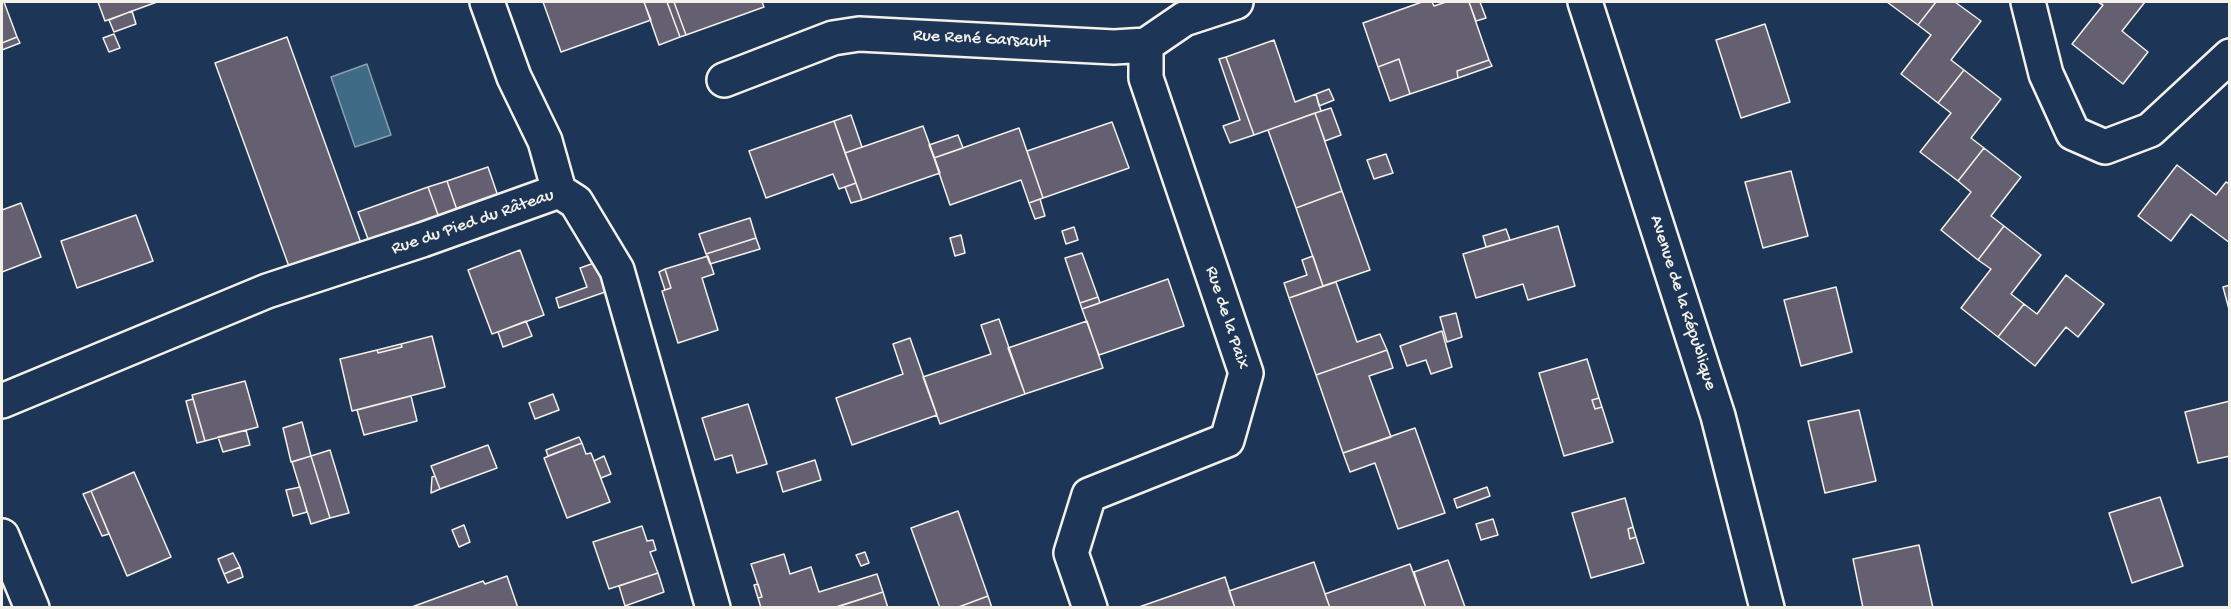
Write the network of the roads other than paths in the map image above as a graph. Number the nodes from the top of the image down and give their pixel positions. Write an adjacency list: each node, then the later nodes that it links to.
1 (487, 2): 8 (street)
2 (1236, 2): 5 (street)
3 (1586, 2): 14 (street, Avenue de la République)
4 (2028, 2): 6 (street)
5 (1146, 45): 7 (street, Rue René Garsault); 13 (street, Rue de la Paix)
6 (2229, 56)
7 (724, 81)
8 (559, 191): 9 (street, Rue du Pied du Râteau); 12 (street, Rue du Pied du Râteau)
9 (2, 401)
10 (2, 536): 11 (street)
11 (32, 608)
12 (713, 608)
13 (1090, 608)
14 (1767, 608)

